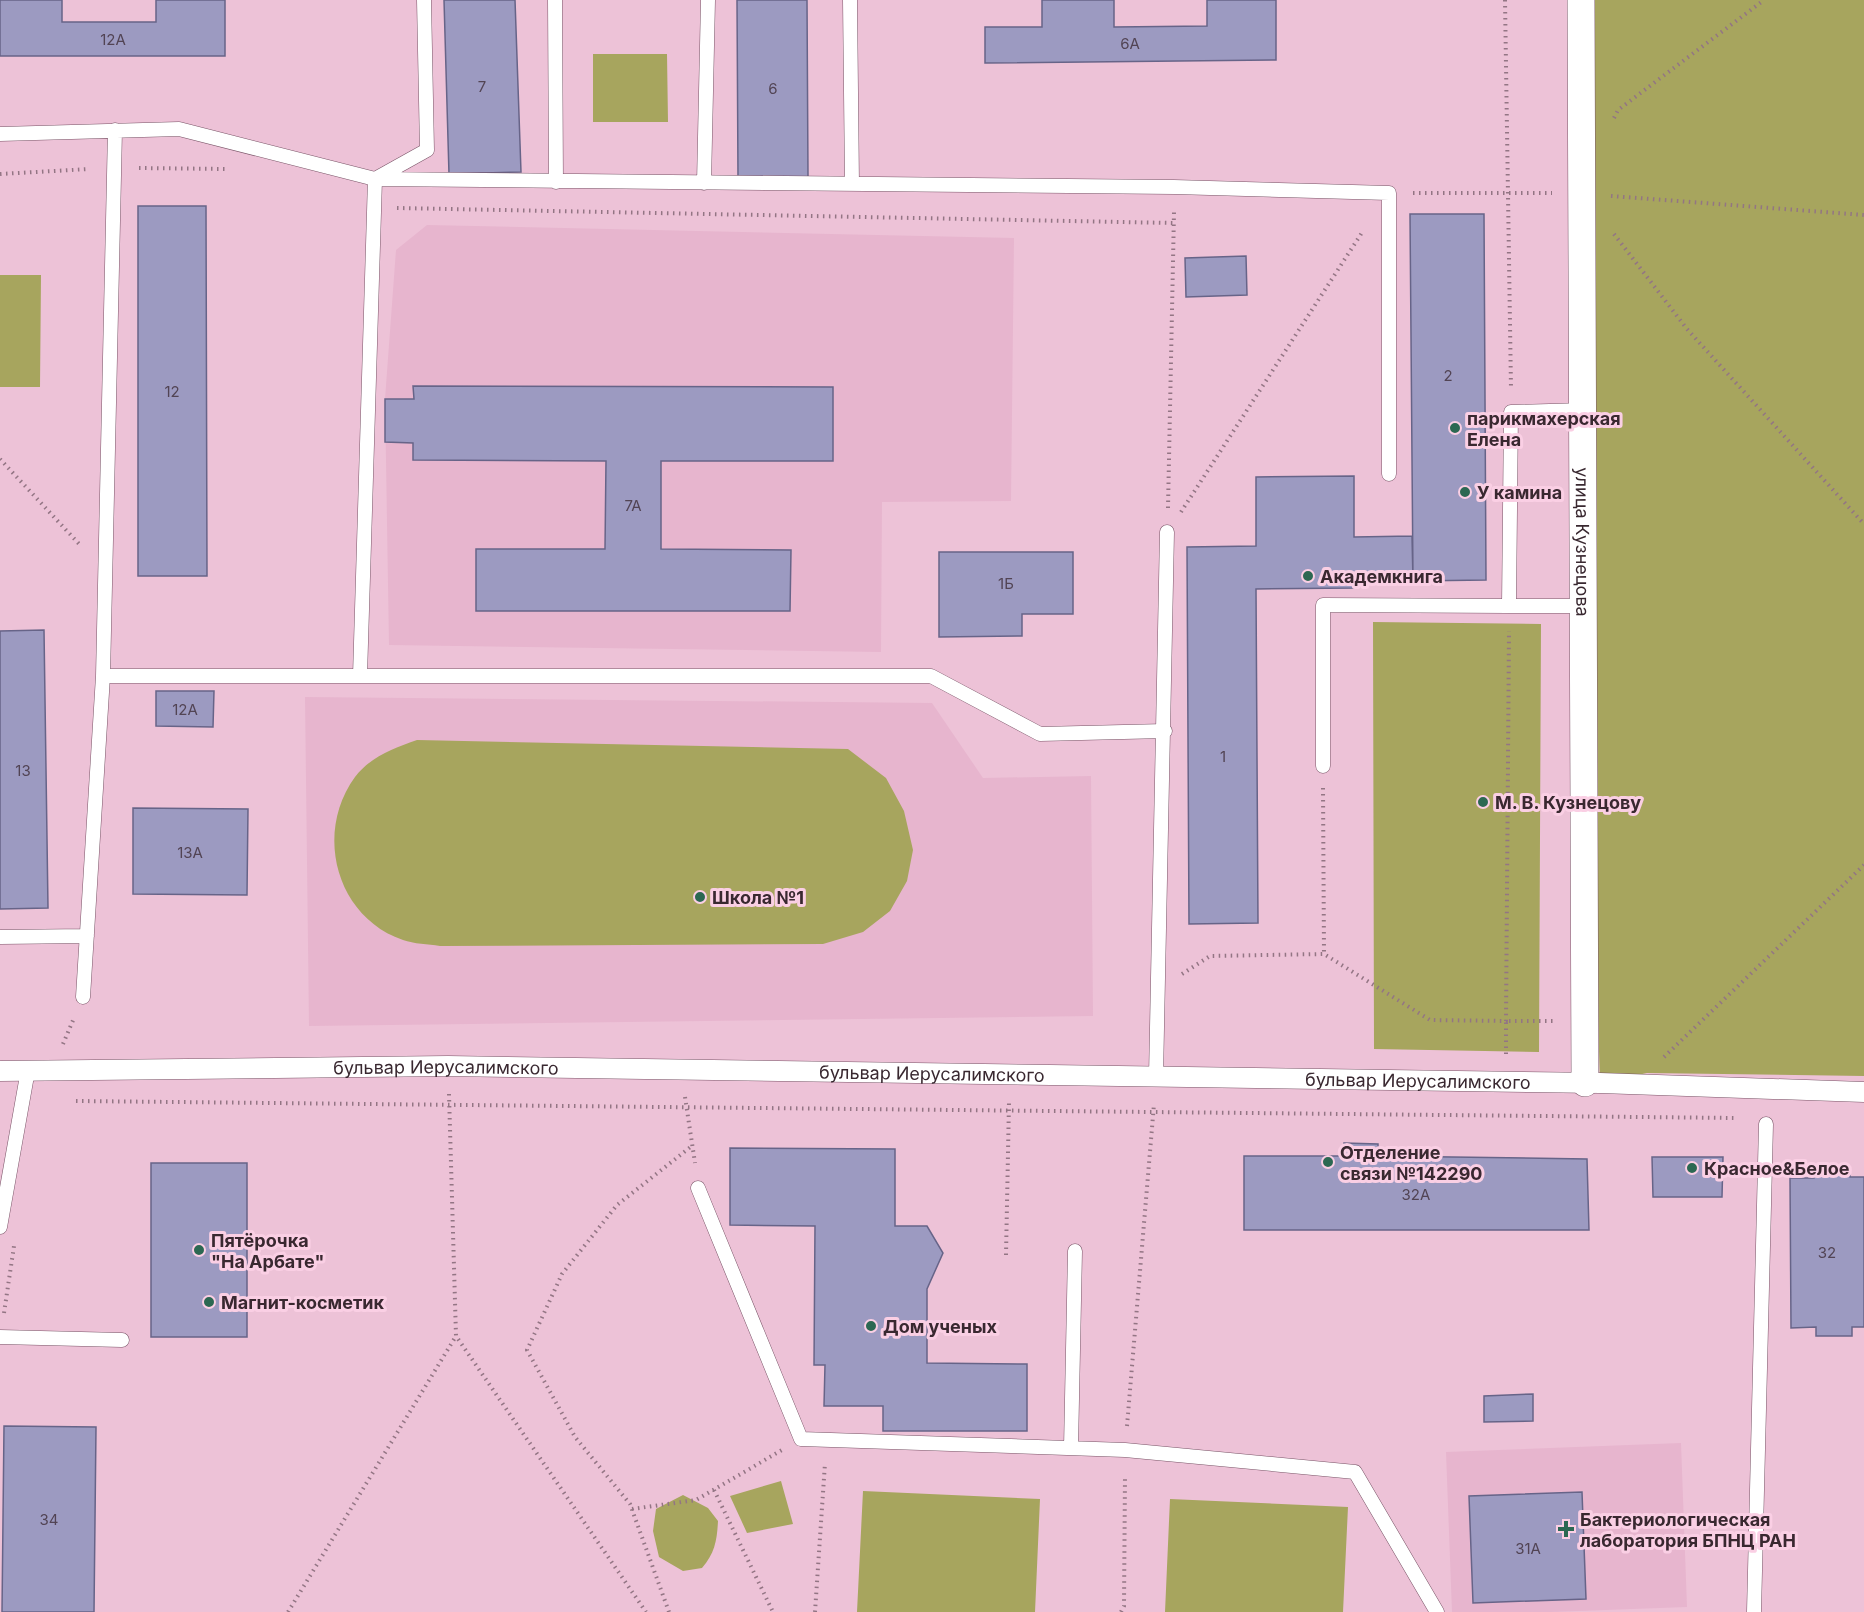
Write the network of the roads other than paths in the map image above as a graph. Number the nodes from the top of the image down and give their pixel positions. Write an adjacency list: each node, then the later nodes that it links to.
1 (424, 0): 8 (lane)
2 (555, 0): 9 (lane)
3 (708, 0): 10 (lane)
4 (849, 0): 11 (lane)
5 (1581, 0): 12 (street, улица Кузнецова)
6 (115, 130): 7 (lane); 8 (lane); 17 (lane)
7 (0, 134)
8 (375, 179): 9 (lane); 18 (lane)
9 (556, 182): 10 (lane)
10 (704, 183): 11 (lane)
11 (852, 184): 13 (lane)
12 (1584, 410): 15 (lane); 16 (street, улица Кузнецова)
13 (1389, 474)
14 (1167, 532): 19 (lane)
15 (1509, 606): 16 (lane); 20 (lane)
16 (1585, 606): 27 (street, улица Кузнецова)
17 (103, 676): 18 (lane); 21 (lane)
18 (360, 676): 19 (lane)
19 (1165, 731): 26 (lane)
20 (1323, 766)
21 (87, 936): 22 (lane); 23 (lane)
22 (0, 937)
23 (83, 997)
24 (28, 1070): 25 (street, бульвар Иерусалимского); 26 (street, бульвар Иерусалимского); 31 (lane)
25 (0, 1071)
26 (1156, 1077): 27 (street, бульвар Иерусалимского)
27 (1585, 1083): 28 (street, бульвар Иерусалимского)
28 (1864, 1092)
29 (1766, 1124): 37 (lane)
30 (698, 1188): 35 (lane)
31 (0, 1227)
32 (1075, 1251): 35 (lane)
33 (0, 1337): 34 (lane)
34 (122, 1340)
35 (1071, 1448): 36 (lane)
36 (1437, 1612)
37 (1754, 1612)

